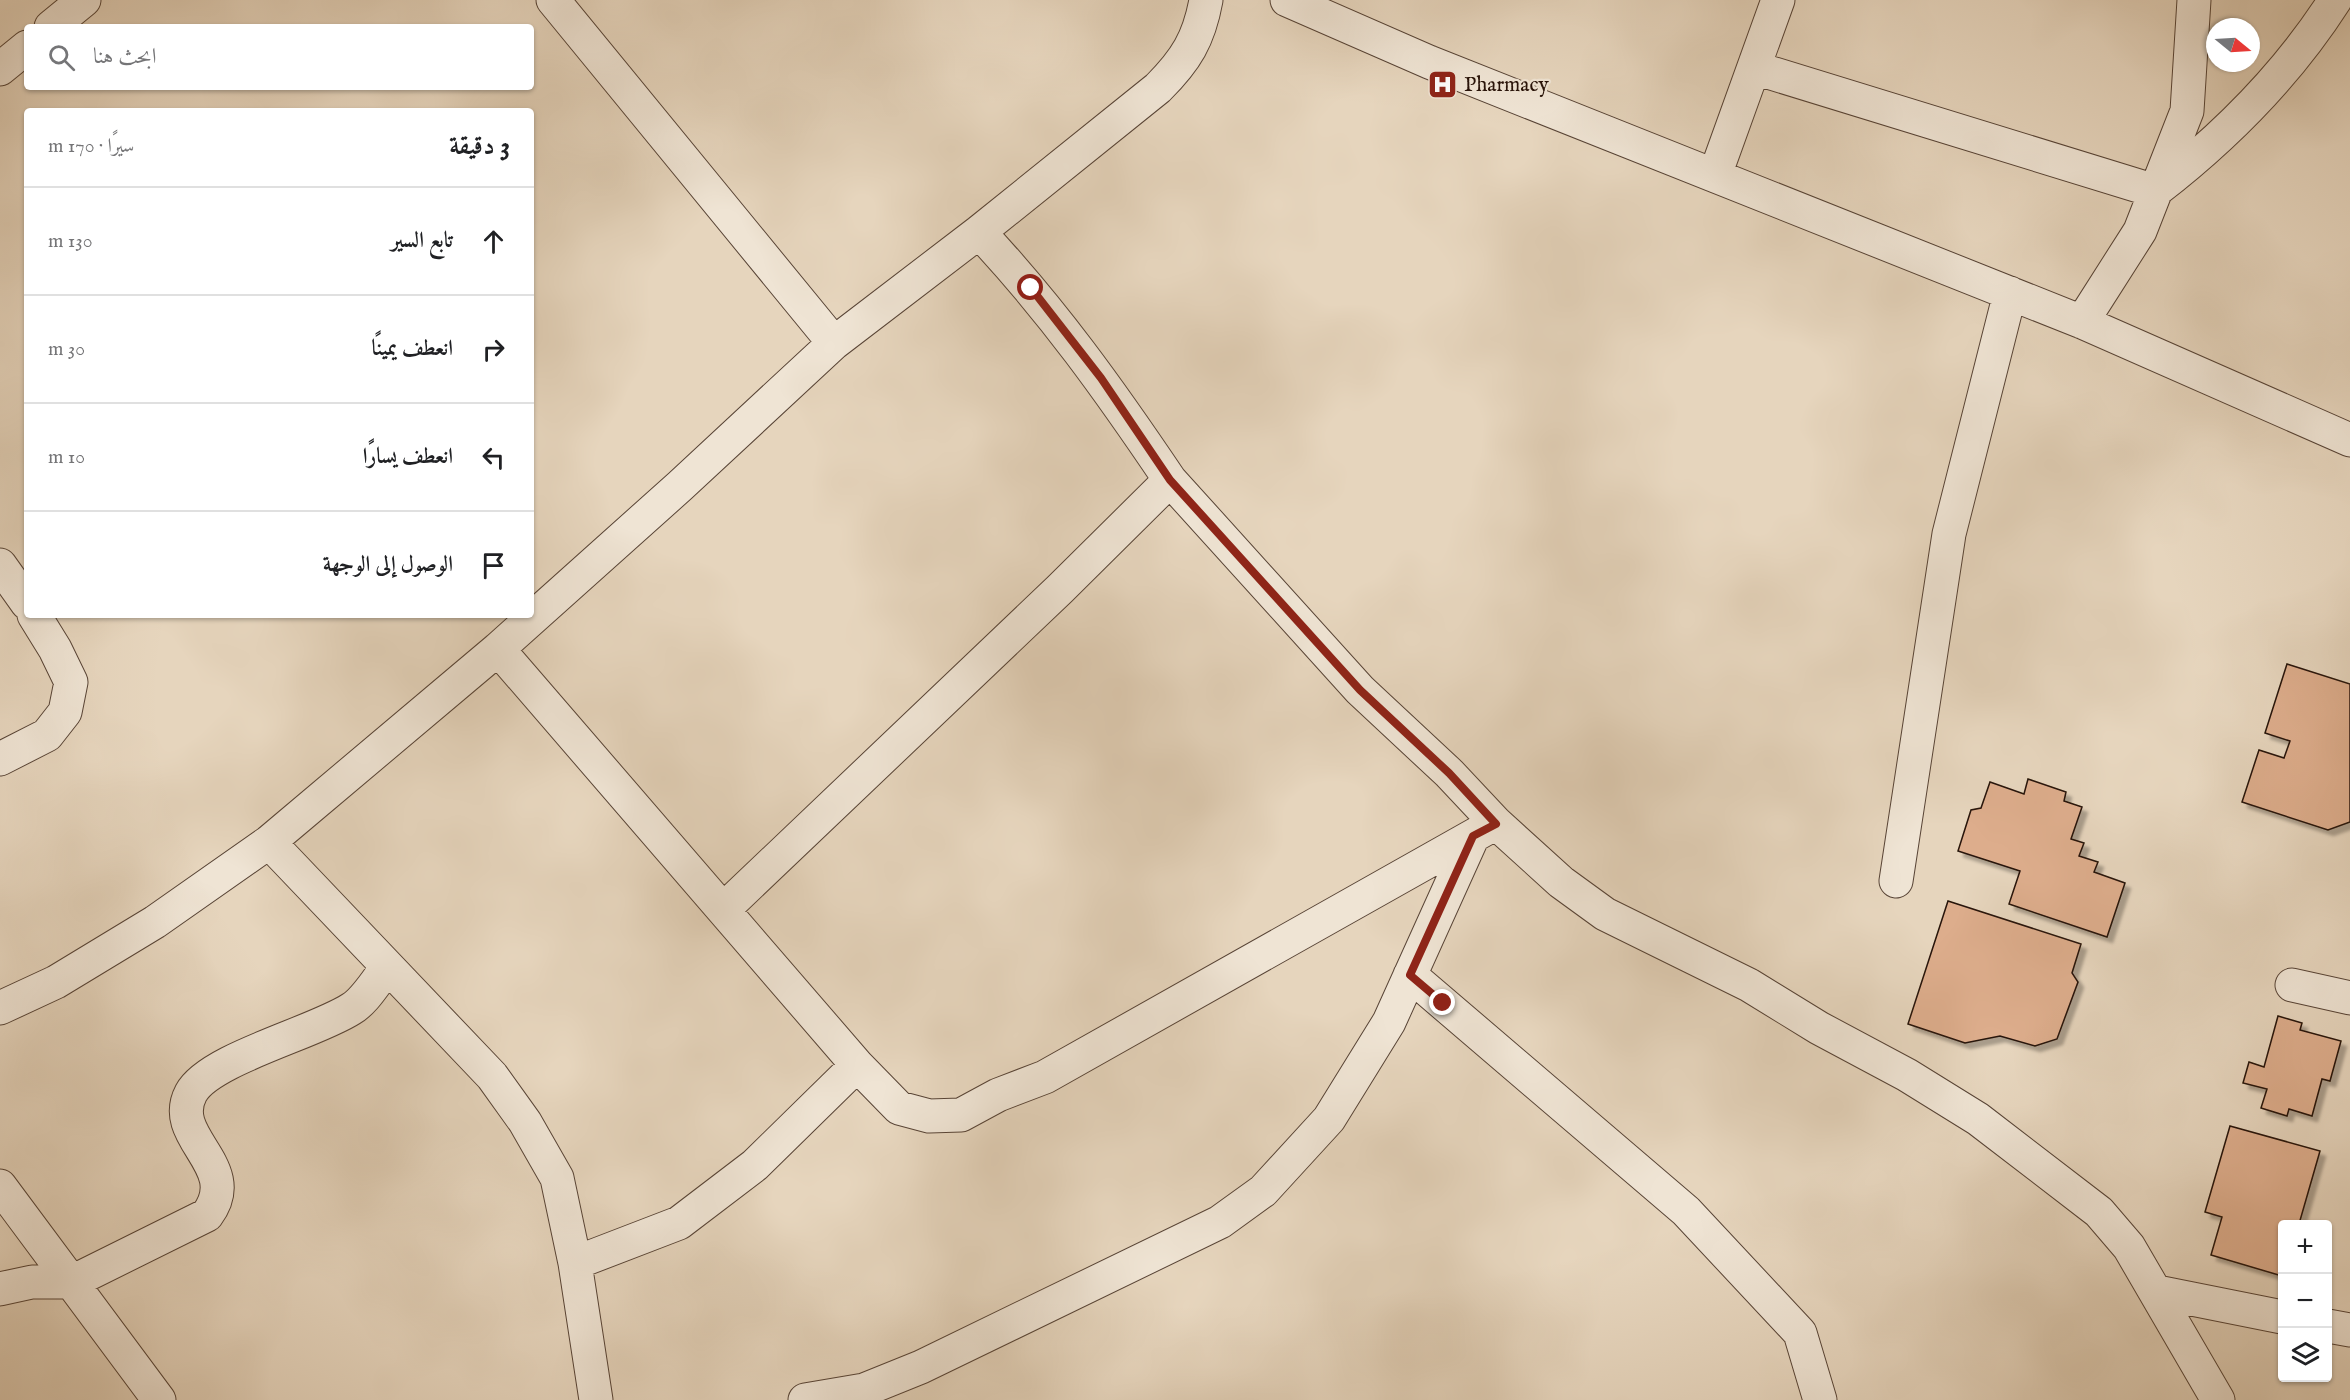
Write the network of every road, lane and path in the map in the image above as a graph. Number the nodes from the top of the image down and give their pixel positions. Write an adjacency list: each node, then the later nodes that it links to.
1 (84, 0): 8 (street)
2 (553, 0): 17 (street)
3 (1206, 0): 14 (street)
4 (1287, 0): 12 (street)
5 (1778, 0): 10 (street)
6 (2194, 0): 13 (street)
7 (2335, 0): 13 (street)
8 (55, 24)
9 (24, 49): 11 (street)
10 (1755, 68): 12 (street); 13 (street)
11 (0, 69)
12 (1715, 176): 15 (street)
13 (2156, 191): 16 (street)
14 (979, 232): 17 (street); 19 (street)
15 (2010, 293): 16 (street); 29 (street)
16 (2082, 322): 18 (street)
17 (834, 343): 22 (street)
18 (2350, 440)
19 (1170, 480): 27 (street); 30 (street)
20 (0, 565): 21 (street)
21 (24, 599)
22 (534, 617)
23 (36, 618): 26 (street)
24 (533, 618): 25 (street)
25 (498, 649): 28 (street); 30 (street)
26 (0, 759)
27 (1485, 830): 32 (street); 36 (street); 41 (street)
28 (269, 842): 31 (street); 35 (street)
29 (1896, 881)
30 (724, 909): 36 (street)
31 (387, 968): 38 (street); 39 (street)
32 (1410, 975): 47 (street); 48 (street)
33 (2292, 984): 34 (street)
34 (2350, 998)
35 (0, 1008)
36 (857, 1065): 38 (street)
37 (0, 1186): 39 (street)
38 (575, 1263): 46 (street)
39 (72, 1282): 40 (street); 45 (street)
40 (0, 1289)
41 (2157, 1292): 42 (street); 49 (street)
42 (2278, 1316)
43 (2332, 1327): 44 (street)
44 (2350, 1330)
45 (159, 1400)
46 (596, 1400)
47 (805, 1400)
48 (1820, 1400)
49 (2218, 1400)

